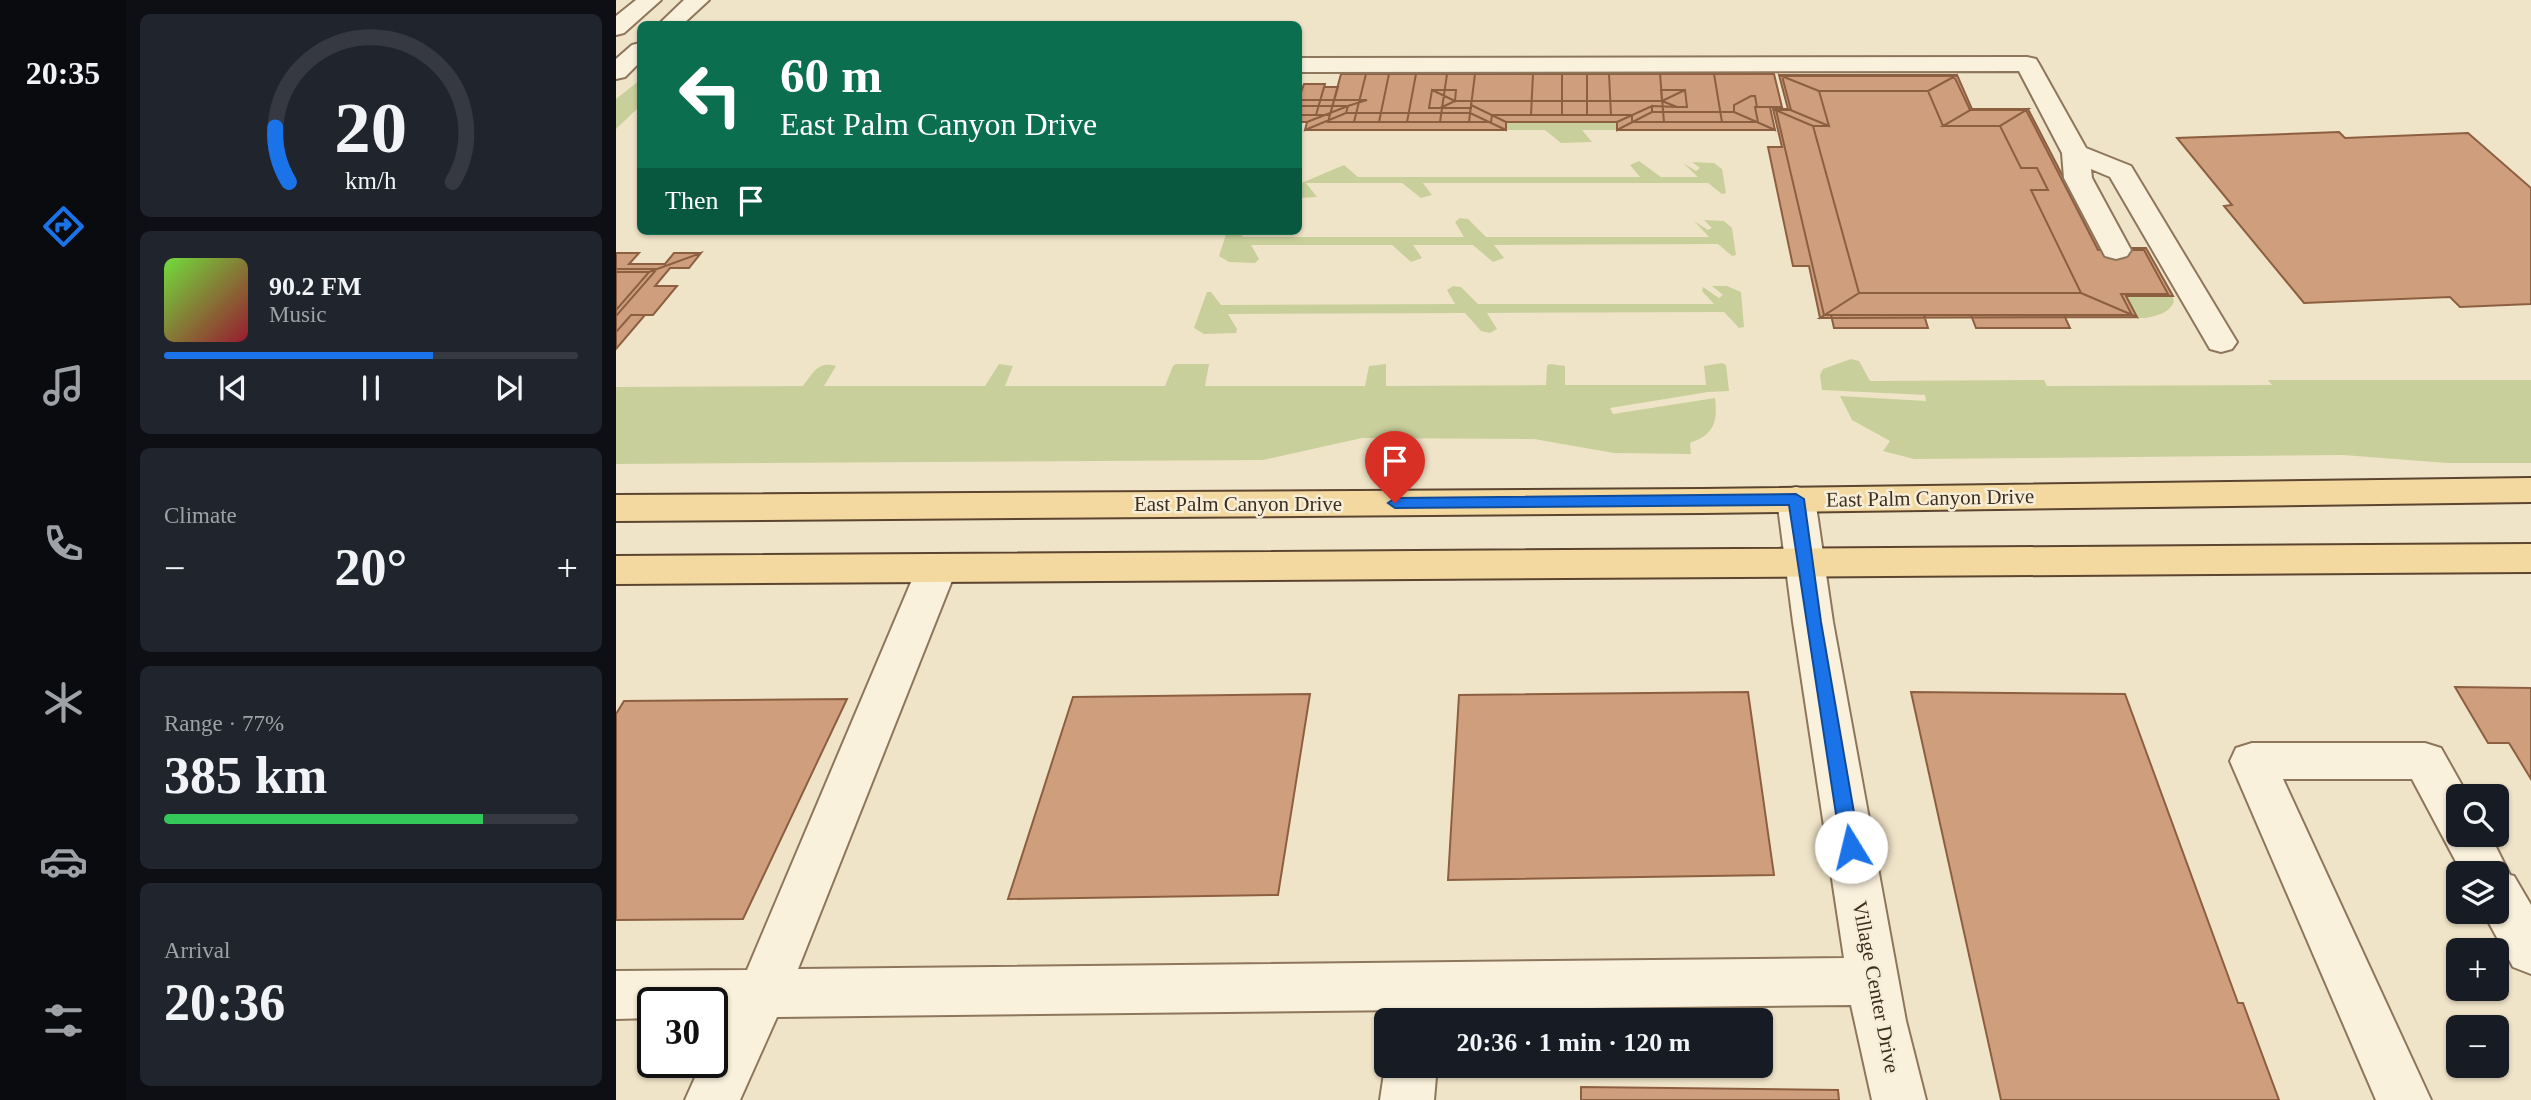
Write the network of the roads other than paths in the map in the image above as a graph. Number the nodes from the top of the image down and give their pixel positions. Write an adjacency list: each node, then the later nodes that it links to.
1 (650, 0): 4 (street)
2 (698, 0): 3 (street)
3 (674, 21)
4 (616, 28)
5 (637, 53): 7 (street)
6 (1302, 65): 8 (street)
7 (623, 69)
8 (2076, 153): 9 (street); 10 (street)
9 (2116, 250)
10 (2221, 342)
11 (2531, 490): 12 (main road, East Palm Canyon Drive)
12 (1796, 499): 13 (main road, East Palm Canyon Drive); 15 (street, Village Center Drive)
13 (616, 508)
14 (2526, 560): 15 (main road)
15 (1805, 563): 16 (main road); 21 (street, Village Center Drive)
16 (937, 568): 17 (main road); 22 (street)
17 (616, 570)
18 (2446, 799): 29 (street)
19 (2509, 912): 20 (street)
20 (2531, 951)
21 (1873, 981): 24 (street); 28 (street, Village Center Drive)
22 (762, 994): 23 (street); 24 (street); 26 (street)
23 (616, 995)
24 (1416, 1003)
25 (1409, 1078): 27 (street)
26 (712, 1100)
27 (1407, 1100)
28 (1899, 1100)
29 (2404, 1100)

